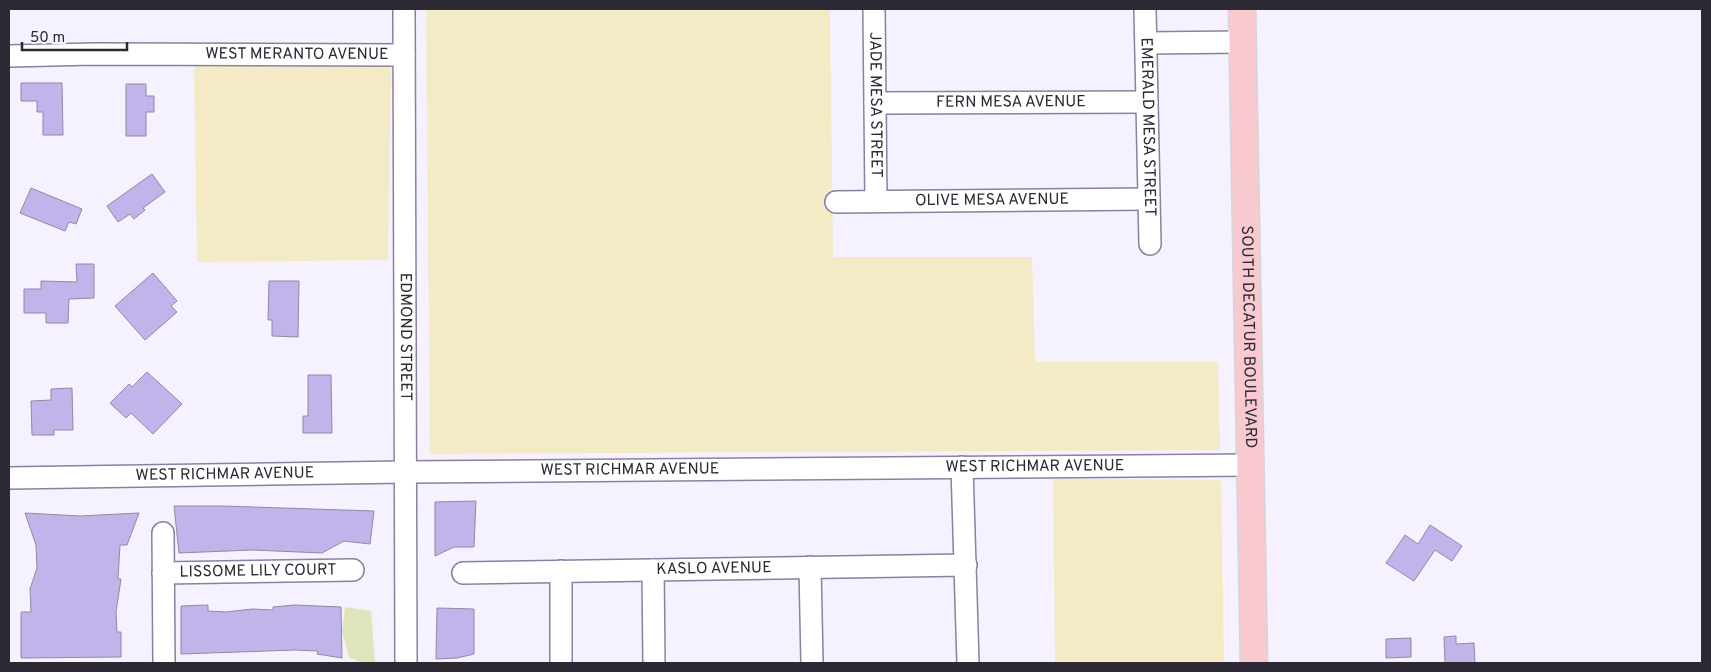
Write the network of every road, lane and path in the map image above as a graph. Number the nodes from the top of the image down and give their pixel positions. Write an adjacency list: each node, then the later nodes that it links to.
1 (404, 9): 7 (street, EDMOND STREET)
2 (874, 9): 10 (street, JADE MESA STREET)
3 (1146, 9): 6 (street, EMERALD MESA STREET)
4 (1242, 9): 5 (main road, SOUTH DECATUR BOULEVARD)
5 (1242, 42): 6 (street); 15 (main road, SOUTH DECATUR BOULEVARD)
6 (1146, 44): 9 (street, EMERALD MESA STREET)
7 (404, 55): 8 (street, WEST MERANTO AVENUE); 17 (street, EDMOND STREET)
8 (9, 56)
9 (1147, 102): 10 (street, FERN MESA AVENUE); 11 (street, EMERALD MESA STREET)
10 (875, 103): 12 (street, JADE MESA STREET)
11 (1148, 199): 12 (street, OLIVE MESA AVENUE); 14 (street, EMERALD MESA STREET)
12 (876, 201): 13 (street, OLIVE MESA AVENUE)
13 (836, 202)
14 (1150, 244)
15 (1252, 466): 16 (street, WEST RICHMAR AVENUE); 33 (main road, SOUTH DECATUR BOULEVARD)
16 (962, 467): 17 (street, WEST RICHMAR AVENUE); 20 (street)
17 (405, 472): 18 (street, WEST RICHMAR AVENUE); 28 (street, EDMOND STREET)
18 (9, 478)
19 (163, 533): 25 (street)
20 (966, 565): 21 (street, KASLO AVENUE); 32 (street)
21 (810, 567): 23 (street, KASLO AVENUE); 31 (street)
22 (353, 570): 25 (street, LISSOME LILY COURT)
23 (653, 570): 24 (street, KASLO AVENUE); 30 (street)
24 (561, 572): 26 (street, KASLO AVENUE); 29 (street)
25 (163, 573): 27 (street)
26 (463, 573)
27 (164, 663)
28 (406, 663)
29 (561, 663)
30 (654, 663)
31 (812, 663)
32 (968, 663)
33 (1254, 663)

